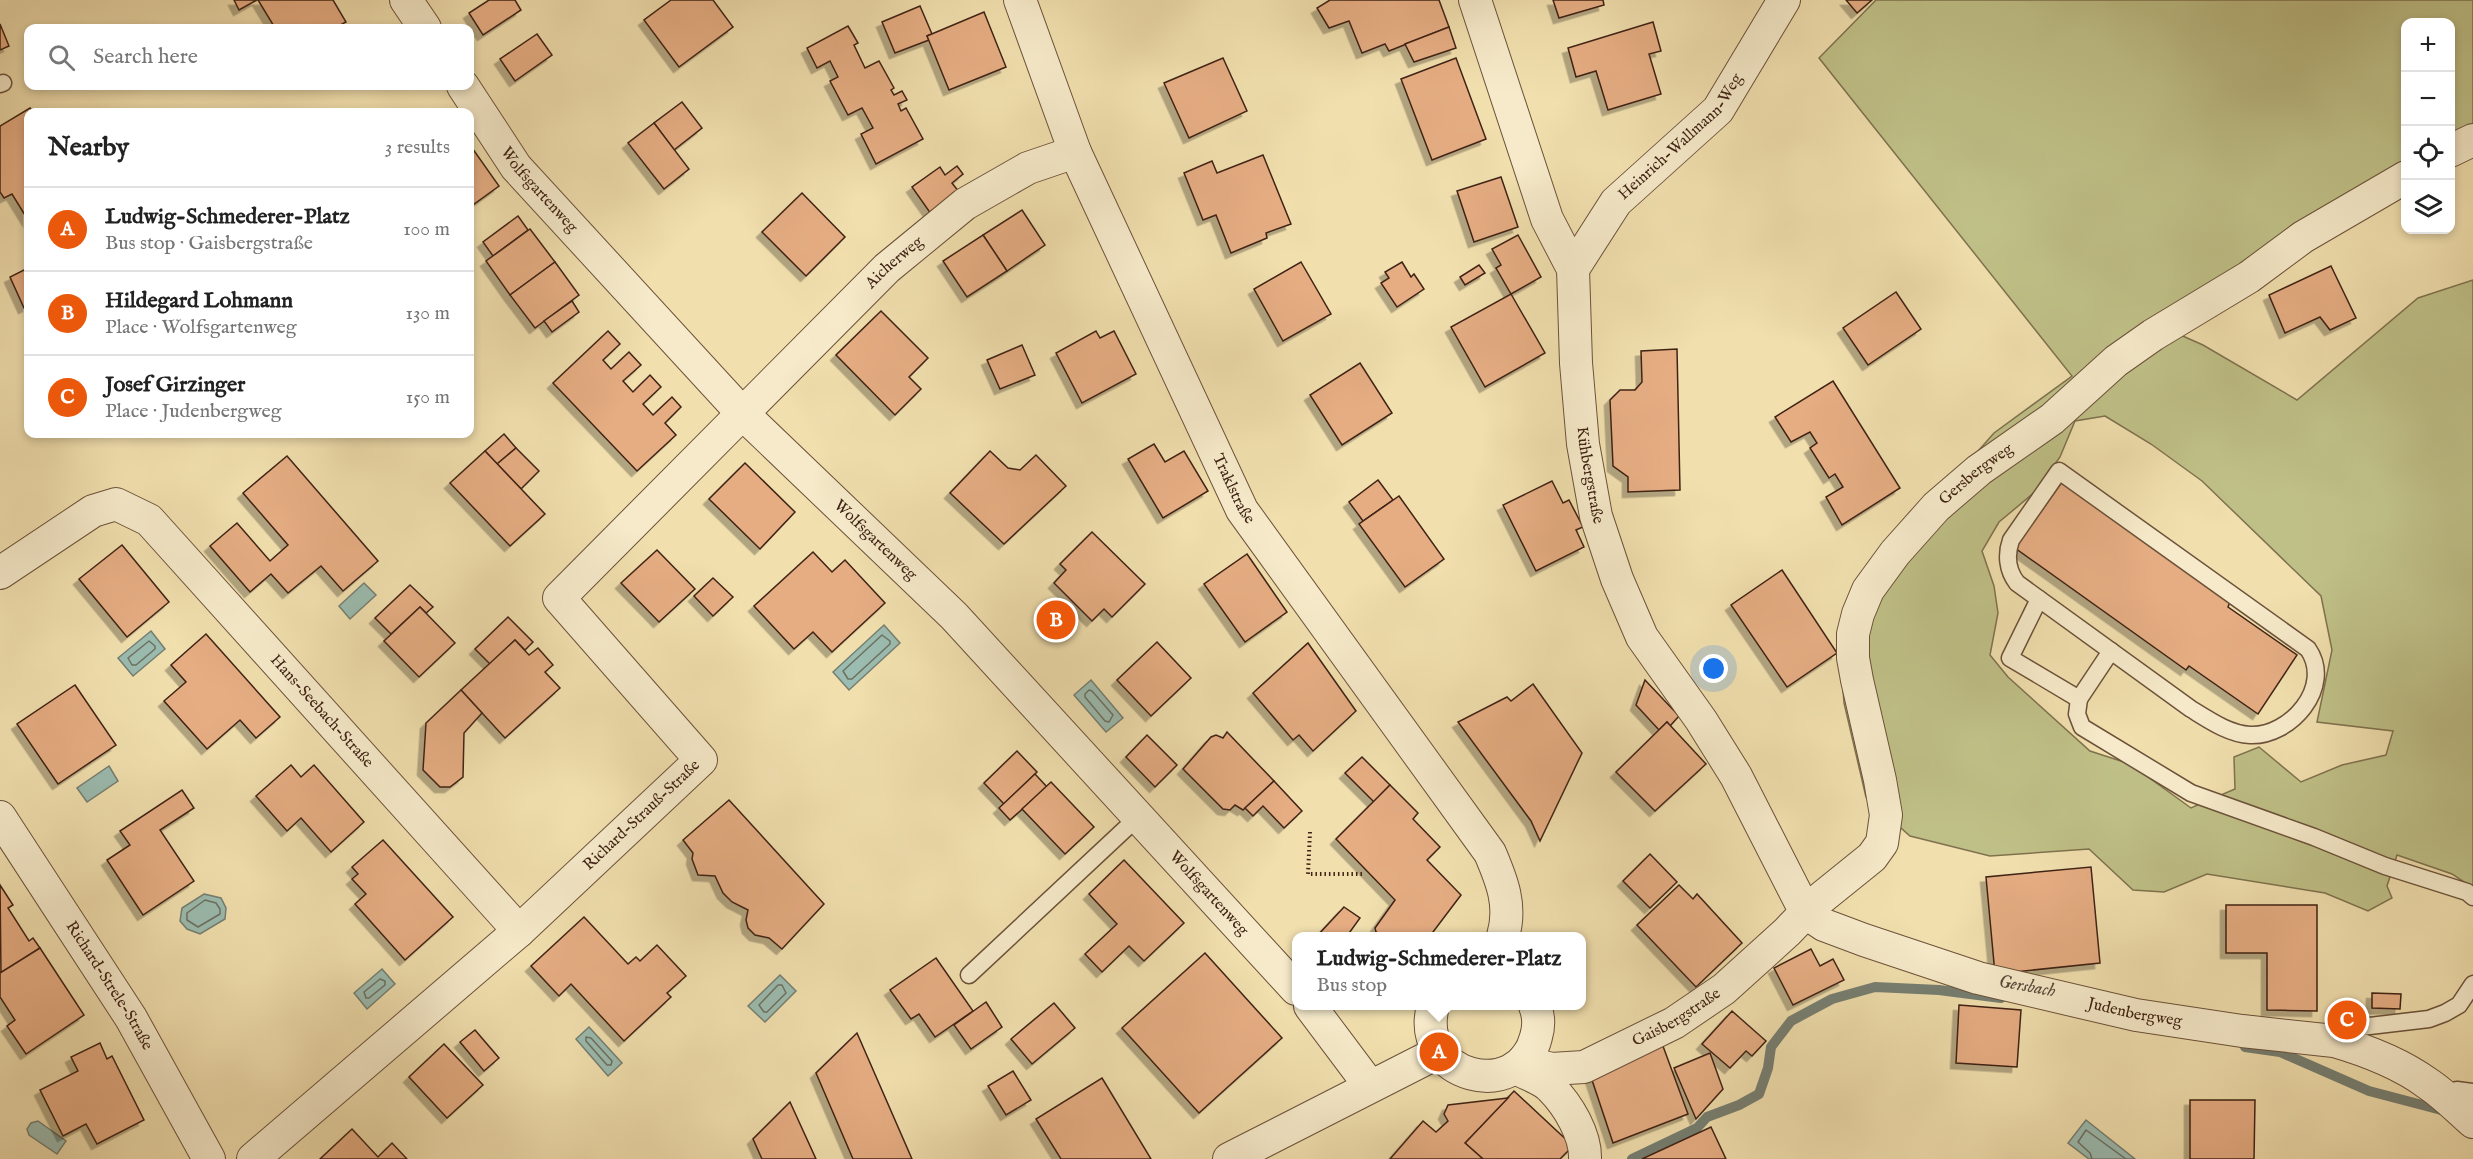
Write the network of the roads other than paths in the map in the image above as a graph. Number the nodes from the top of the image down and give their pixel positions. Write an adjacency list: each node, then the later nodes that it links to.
1 (406, 0): 5 (street)
2 (1020, 0): 9 (street, Traklstraße)
3 (1475, 0): 11 (street, Kühbergstraße)
4 (1784, 0): 11 (street, Heinrich-Wallmann-Weg)
5 (422, 24)
6 (466, 90): 12 (street, Wolfsgartenweg)
7 (2473, 140): 8 (street)
8 (2455, 149)
9 (1075, 152): 12 (street, Aicherweg); 22 (street, Traklstraße)
10 (2401, 180): 20 (street, Gersbergweg)
11 (1574, 269): 20 (street, Kühbergstraße)
12 (742, 413): 17 (street, Wolfsgartenweg); 21 (street, Richard-Strauß-Straße)
13 (0, 573): 21 (street, Hans-Seebach-Straße)
14 (2039, 600): 15 (lane); 15 (lane); 16 (lane)
15 (2111, 651): 16 (lane)
16 (2079, 699): 19 (lane)
17 (1138, 817): 23 (lane); 25 (street, Wolfsgartenweg)
18 (0, 818): 35 (street, Richard-Strele-Straße)
19 (2473, 897)
20 (1806, 913): 29 (street, Judenbergweg); 31 (street, Gaisbergstraße)
21 (519, 931): 36 (street, Richard-Strauß-Straße)
22 (1504, 932)
23 (969, 975)
24 (2473, 984): 29 (lane)
25 (1292, 985)
26 (1314, 1010): 32 (street)
27 (1432, 1010): 30 (street)
28 (1536, 1010): 31 (street)
29 (2334, 1041): 33 (street, Judenbergweg)
30 (1438, 1052): 31 (street); 32 (street)
31 (1521, 1062): 38 (street)
32 (1370, 1086): 37 (street)
33 (2453, 1095): 34 (street, Judenbergweg)
34 (2473, 1122)
35 (209, 1159)
36 (253, 1159)
37 (1229, 1159)
38 (1585, 1159)

